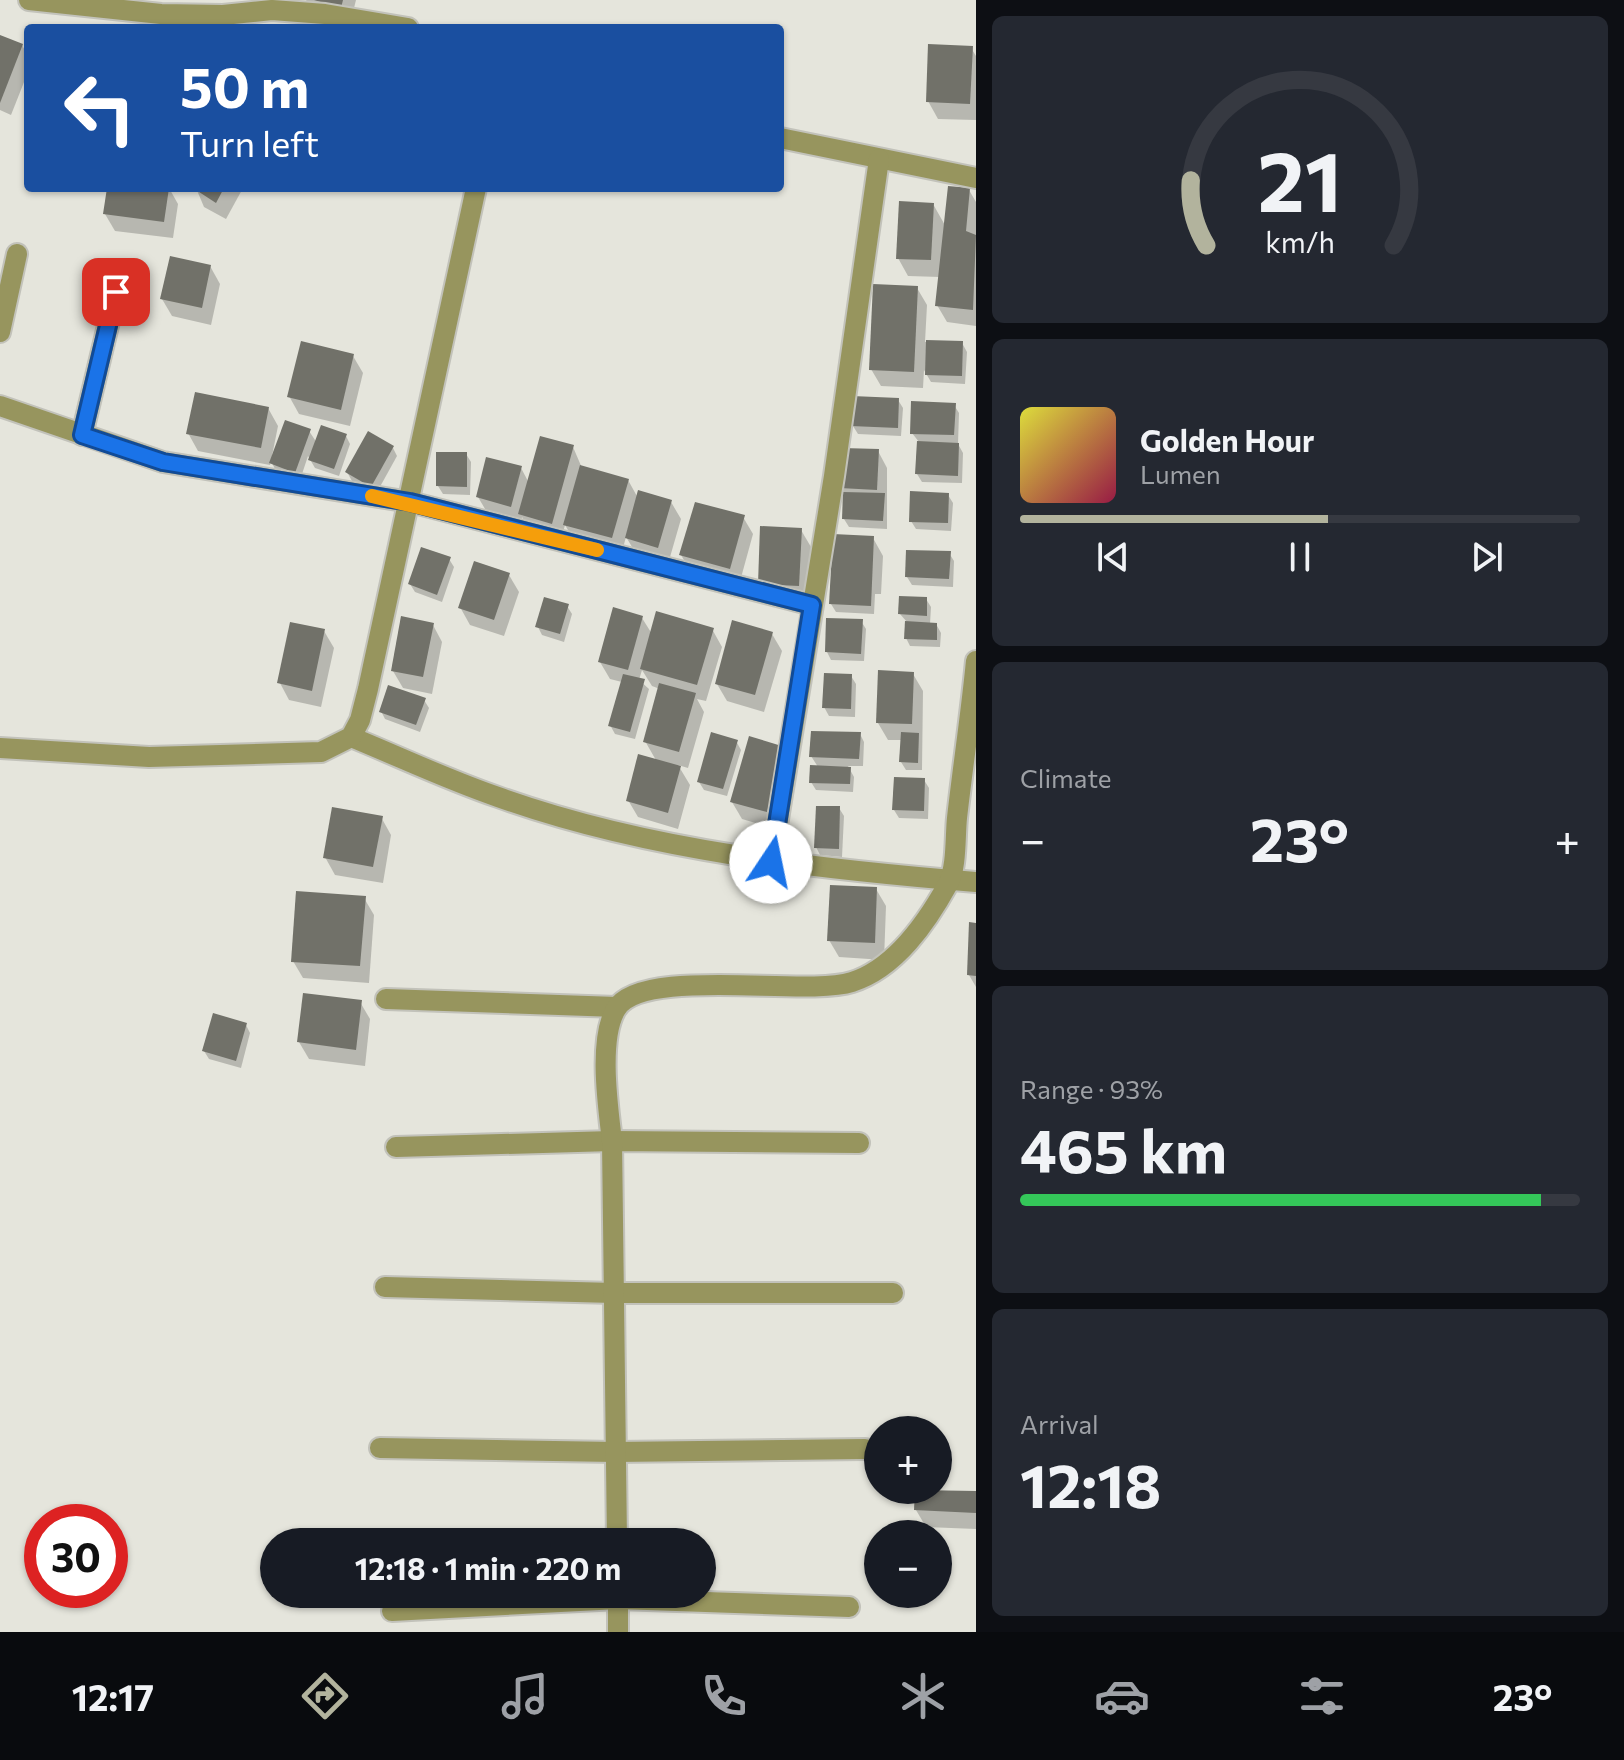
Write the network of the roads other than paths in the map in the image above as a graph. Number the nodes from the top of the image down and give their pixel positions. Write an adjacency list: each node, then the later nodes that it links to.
1 (29, 0): 2 (street)
2 (113, 5): 3 (street)
3 (384, 24)
4 (784, 139): 5 (street)
5 (879, 159): 6 (street); 14 (street)
6 (976, 178)
7 (475, 192): 13 (street)
8 (17, 254): 10 (street)
9 (116, 292): 12 (street)
10 (0, 332)
11 (0, 406): 12 (street)
12 (82, 435): 13 (street)
13 (410, 502): 14 (street); 16 (street)
14 (812, 605): 18 (street)
15 (976, 661): 19 (street)
16 (351, 737): 17 (street); 18 (street)
17 (0, 748)
18 (771, 862): 19 (street)
19 (950, 880): 20 (street); 22 (street)
20 (976, 882)
21 (386, 999): 22 (street)
22 (617, 1007): 23 (street)
23 (612, 1141): 24 (street); 25 (street); 27 (street)
24 (859, 1143)
25 (396, 1147)
26 (385, 1287): 27 (street)
27 (614, 1293): 28 (street); 31 (street)
28 (893, 1293)
29 (380, 1448): 31 (street)
30 (864, 1449): 31 (street)
31 (615, 1452): 32 (street)
32 (617, 1528)
33 (716, 1601): 34 (street)
34 (849, 1607)
35 (440, 1608): 37 (street)
36 (618, 1608): 38 (street)
37 (392, 1611)
38 (618, 1632)

